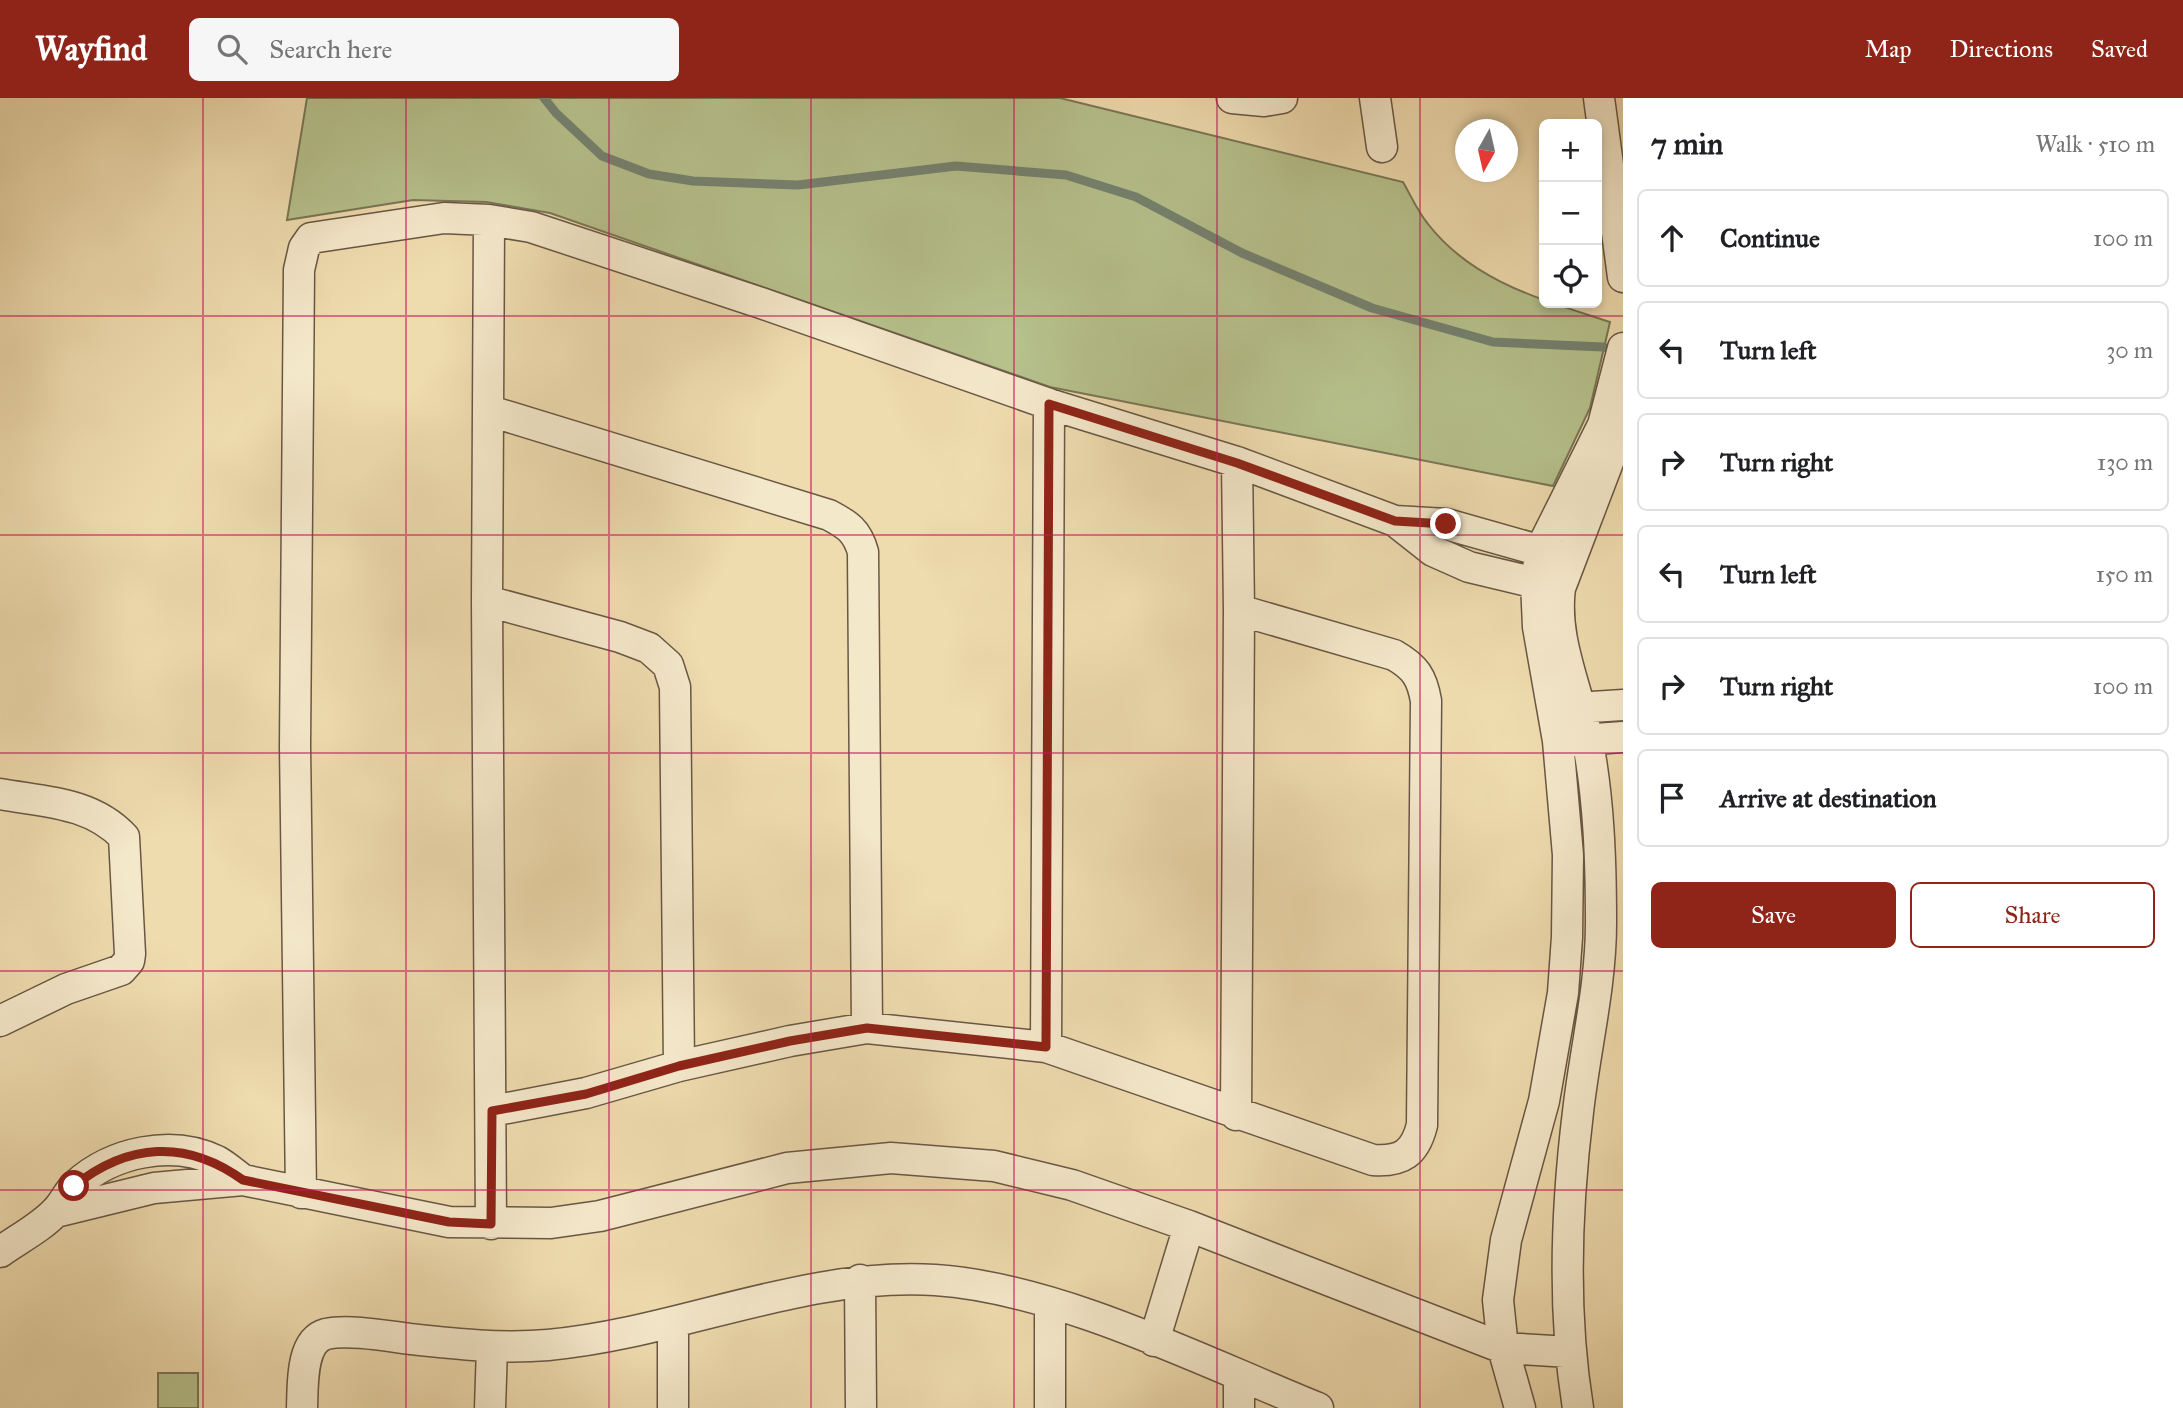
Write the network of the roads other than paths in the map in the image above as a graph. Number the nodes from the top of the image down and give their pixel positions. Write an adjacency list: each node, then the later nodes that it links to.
1 (1232, 98): 2 (street)
2 (1282, 98)
3 (1375, 98): 5 (street)
4 (1599, 98): 7 (street)
5 (1382, 147)
6 (489, 219): 9 (street); 10 (street); 33 (street)
7 (1623, 278)
8 (1621, 360): 14 (street)
9 (1049, 404): 12 (street); 27 (street)
10 (490, 411): 17 (street); 26 (street)
11 (1623, 423): 15 (street)
12 (1237, 463): 13 (street); 18 (street)
13 (1395, 521): 14 (street); 16 (street)
14 (1541, 549): 15 (street); 16 (street)
15 (1570, 559): 16 (street)
16 (1548, 585): 20 (street)
17 (487, 601): 28 (street); 30 (street)
18 (1239, 610): 32 (street); 32 (street)
19 (1623, 705): 20 (street)
20 (1567, 709): 22 (street); 23 (street)
21 (1623, 737): 22 (street)
22 (1588, 739): 23 (street); 31 (street)
23 (1558, 741): 29 (street)
24 (0, 793): 25 (street)
25 (0, 1021)
26 (867, 1028): 27 (street); 28 (street)
27 (1046, 1047): 32 (street)
28 (679, 1066): 30 (street)
29 (1544, 1101): 31 (street); 42 (street)
30 (492, 1111): 34 (street)
31 (1578, 1111): 43 (street)
32 (1236, 1115)
33 (301, 1193): 34 (street); 36 (street)
34 (491, 1224): 35 (street)
35 (1189, 1226): 40 (street); 42 (street)
36 (0, 1252)
37 (860, 1280): 38 (street); 39 (street); 48 (street)
38 (1050, 1303): 40 (street); 49 (street)
39 (673, 1322): 41 (street); 47 (street)
40 (1154, 1341): 44 (street)
41 (492, 1348): 45 (street); 46 (street)
42 (1503, 1348): 43 (street); 52 (street)
43 (1569, 1352): 53 (street)
44 (1239, 1376): 50 (street); 51 (street)
45 (303, 1408)
46 (490, 1408)
47 (673, 1408)
48 (861, 1408)
49 (1050, 1408)
50 (1239, 1408)
51 (1318, 1408)
52 (1520, 1408)
53 (1578, 1408)

